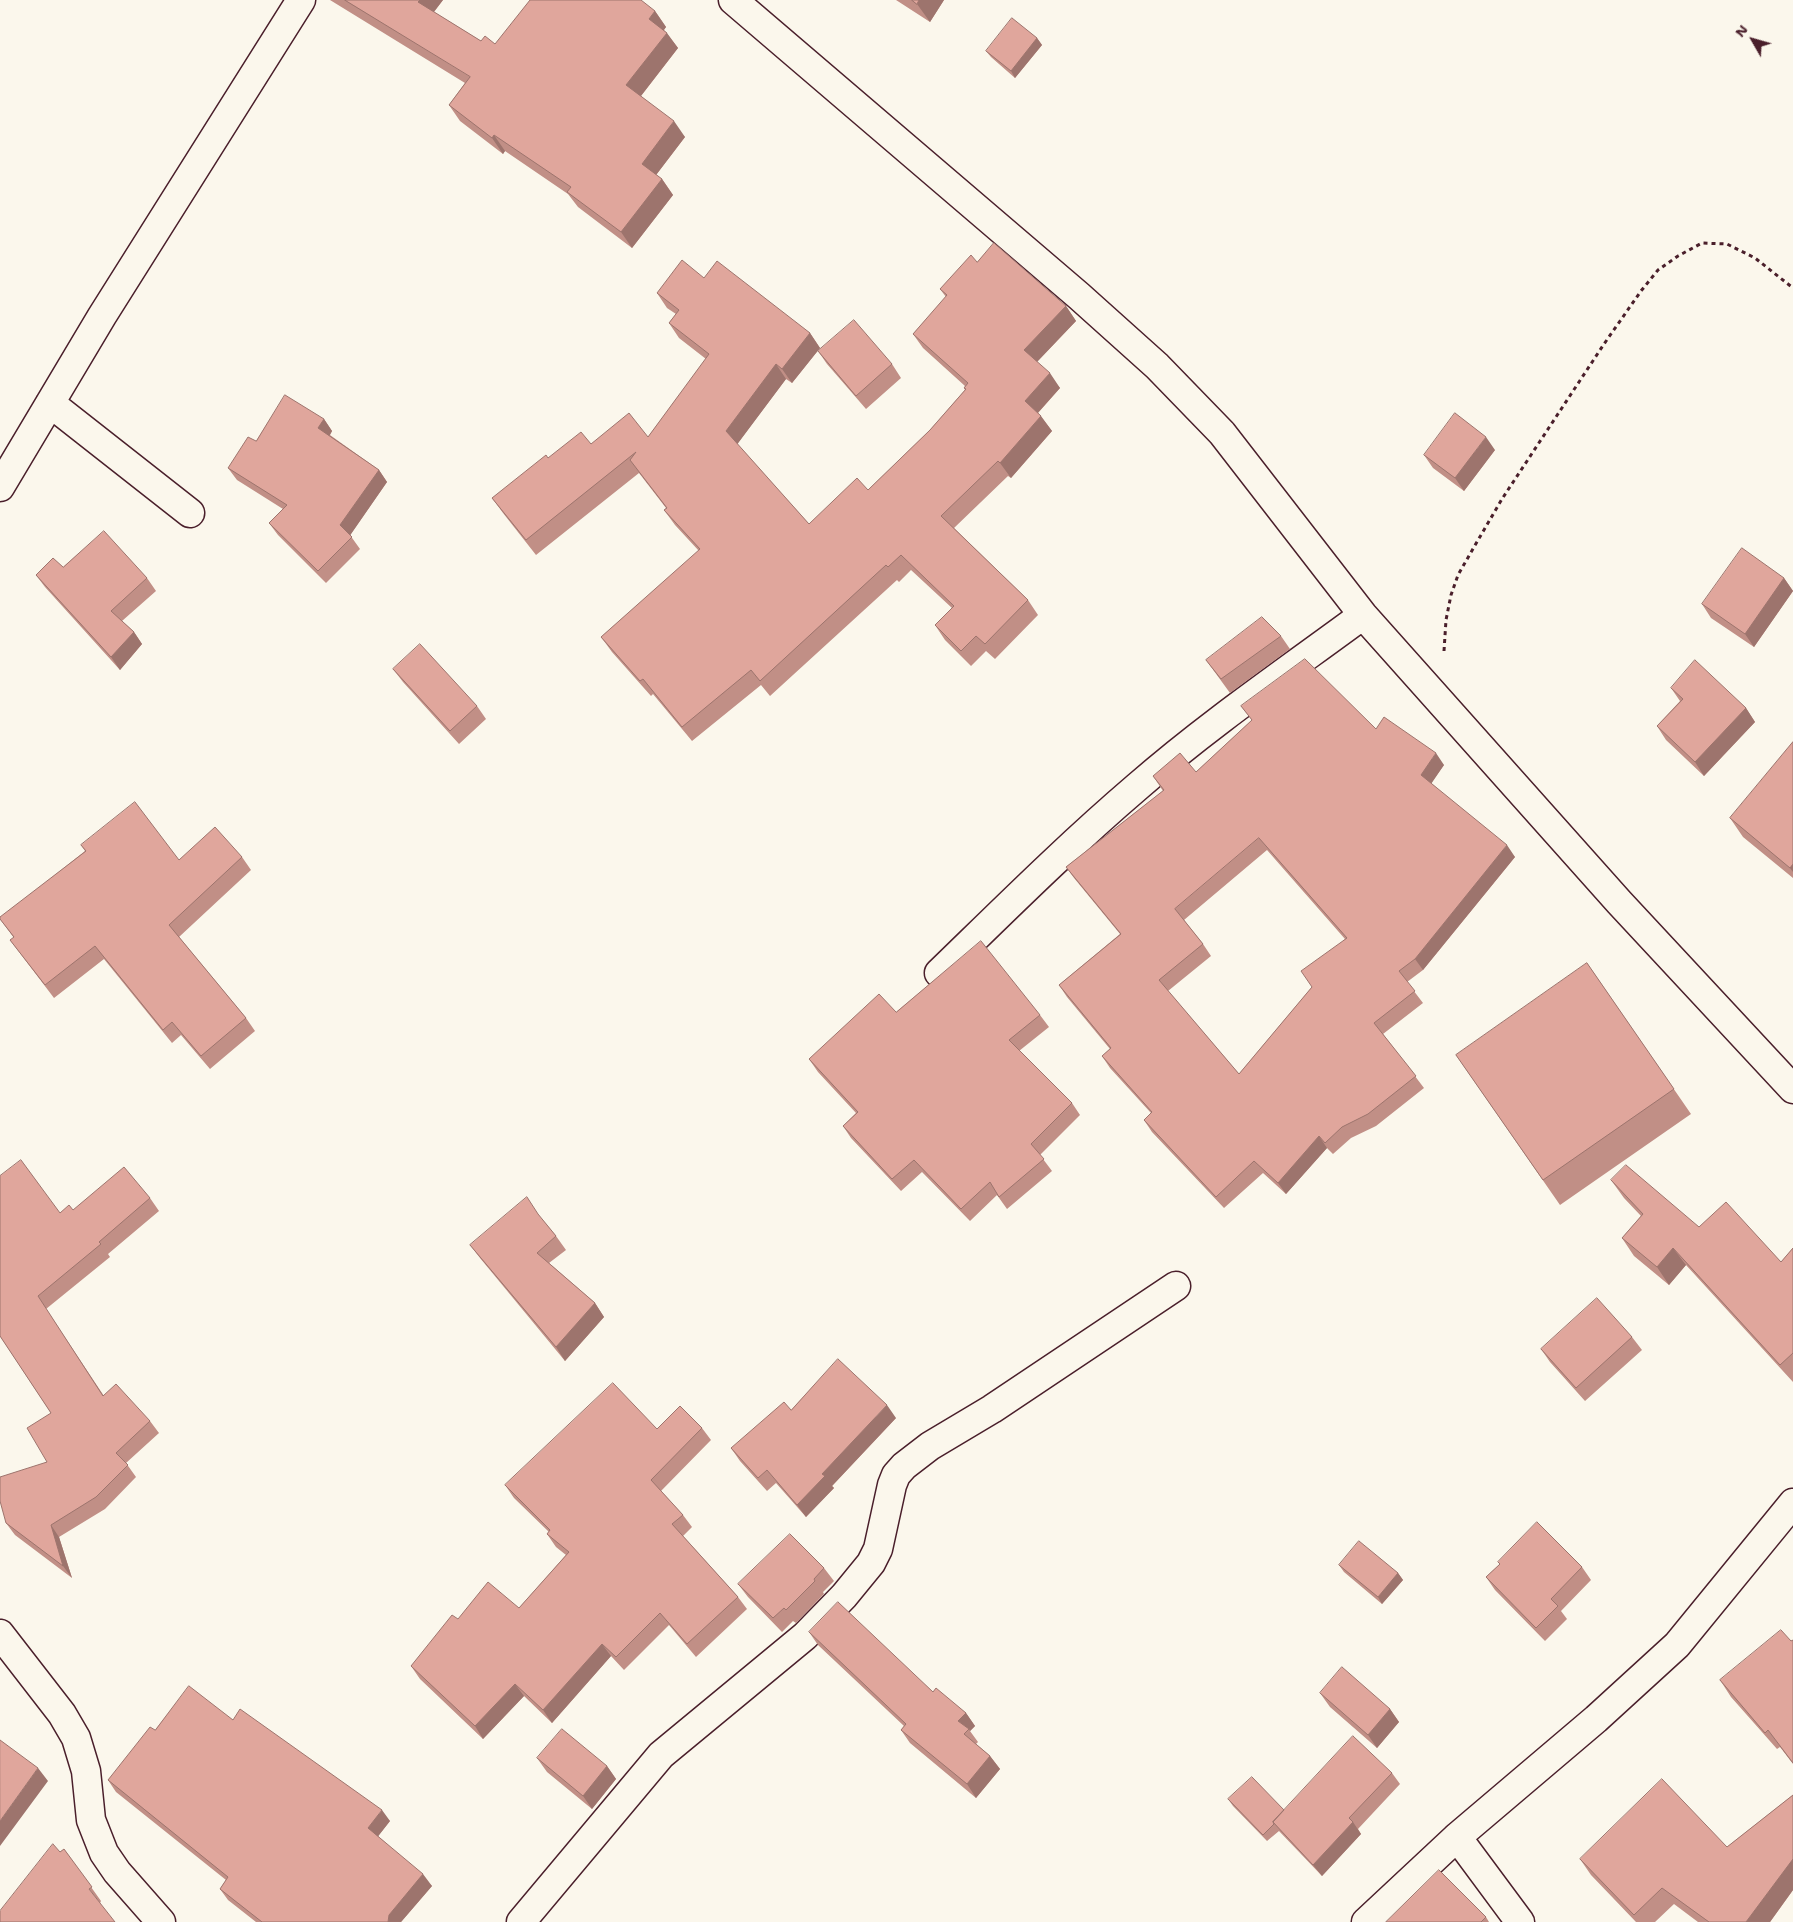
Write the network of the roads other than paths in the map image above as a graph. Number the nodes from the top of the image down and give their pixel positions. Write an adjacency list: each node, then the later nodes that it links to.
1 (301, 0): 3 (street)
2 (733, 0): 6 (street)
3 (50, 404): 4 (street); 5 (street)
4 (0, 487)
5 (190, 513)
6 (1363, 616): 7 (street); 8 (street)
7 (939, 973)
8 (1793, 1090)
9 (1176, 1286): 14 (street)
10 (1793, 1503): 12 (street)
11 (0, 1634): 13 (street)
12 (1457, 1836): 15 (street); 16 (street)
13 (161, 1922)
14 (521, 1922)
15 (1366, 1922)
16 (1520, 1922)

